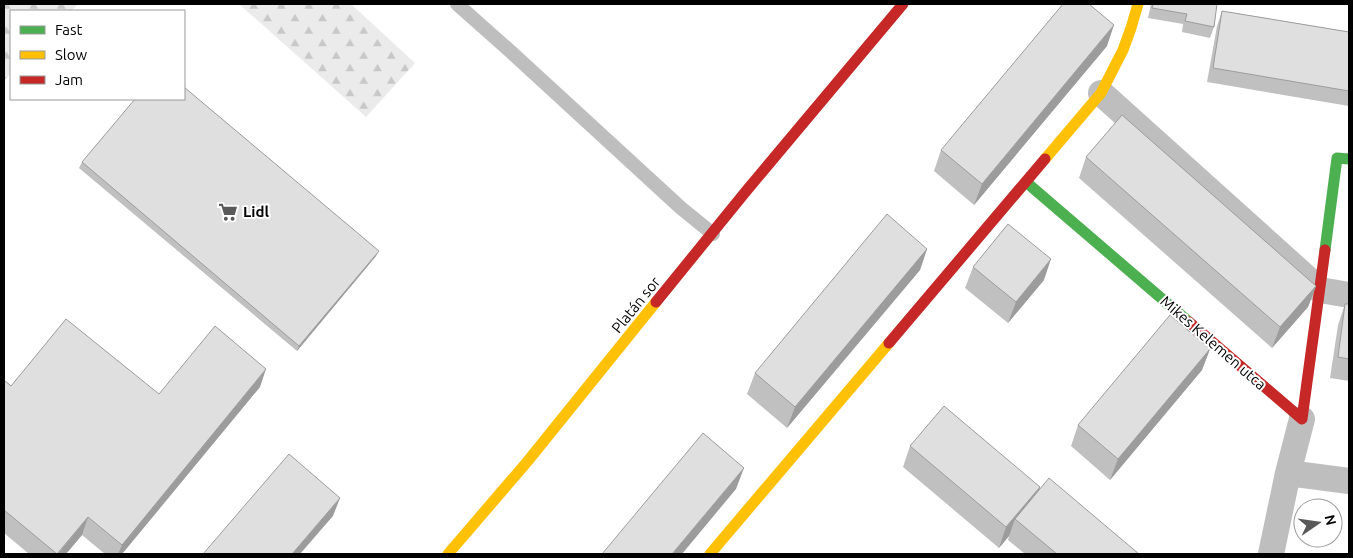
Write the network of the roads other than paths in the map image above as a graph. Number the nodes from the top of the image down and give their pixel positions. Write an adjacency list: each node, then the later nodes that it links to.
1 (457, 4): 7 (lane)
2 (903, 4): 7 (street, Platán sor)
3 (1138, 4): 4 (street)
4 (1101, 93): 6 (street); 8 (street)
5 (1349, 159): 8 (street)
6 (1026, 182): 10 (street, Mikes Kelemen utca); 14 (street)
7 (712, 234): 13 (street, Platán sor)
8 (1320, 290): 9 (street); 10 (street)
9 (1349, 295)
10 (1302, 419): 11 (street)
11 (1288, 472): 12 (street); 15 (street)
12 (1349, 481)
13 (448, 554)
14 (710, 554)
15 (1271, 554)

